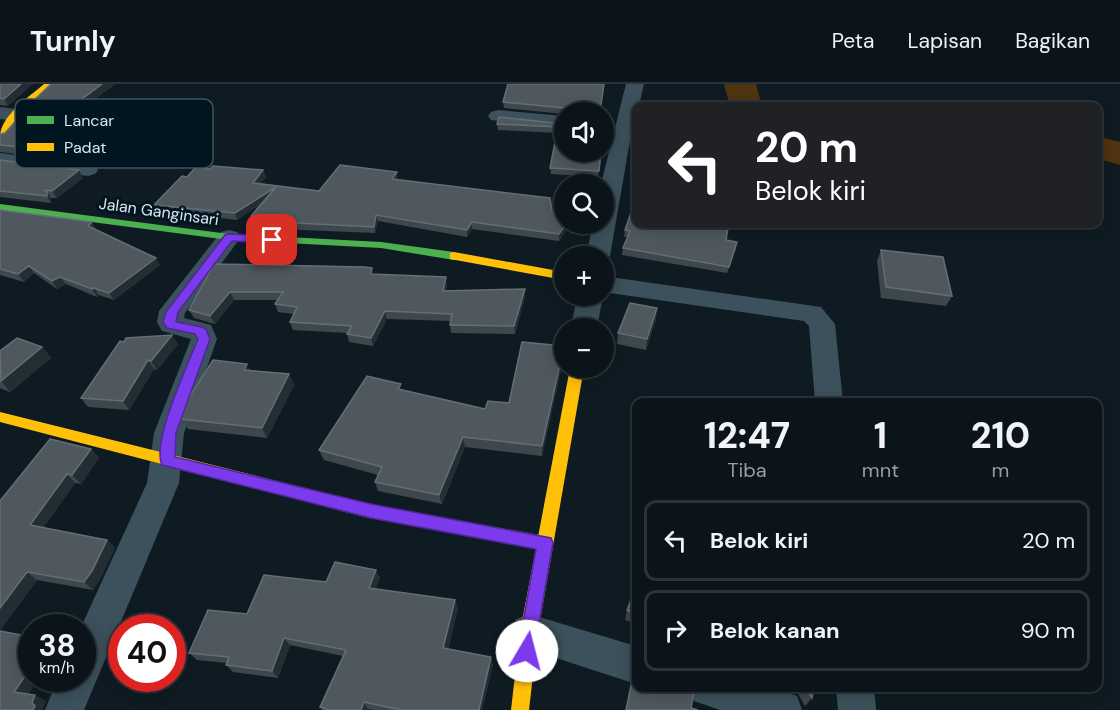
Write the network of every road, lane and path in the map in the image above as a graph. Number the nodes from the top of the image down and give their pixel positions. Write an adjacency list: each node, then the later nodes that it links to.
1 (49, 84): 3 (street)
2 (635, 84): 7 (street)
3 (28, 99)
4 (8, 114): 8 (street)
5 (498, 116): 6 (street)
6 (554, 121)
7 (614, 124)
8 (0, 134)
9 (0, 159): 10 (street)
10 (15, 161)
11 (609, 162): 16 (street)
12 (72, 168): 13 (street)
13 (88, 170)
14 (0, 207): 15 (street, Jalan Ganginsari)
15 (229, 237): 17 (street, Jalan Ganginsari); 22 (street)
16 (599, 246)
17 (554, 274)
18 (614, 286): 20 (street)
19 (575, 378): 23 (street)
20 (829, 398)
21 (0, 417): 22 (street)
22 (167, 461): 23 (street); 25 (street)
23 (545, 543): 24 (street)
24 (529, 632): 26 (street); 31 (street)
25 (96, 636)
26 (632, 664)
27 (72, 692): 30 (street)
28 (724, 692): 32 (street)
29 (855, 692): 33 (street)
30 (64, 710)
31 (520, 710)
32 (783, 710)
33 (857, 710)

